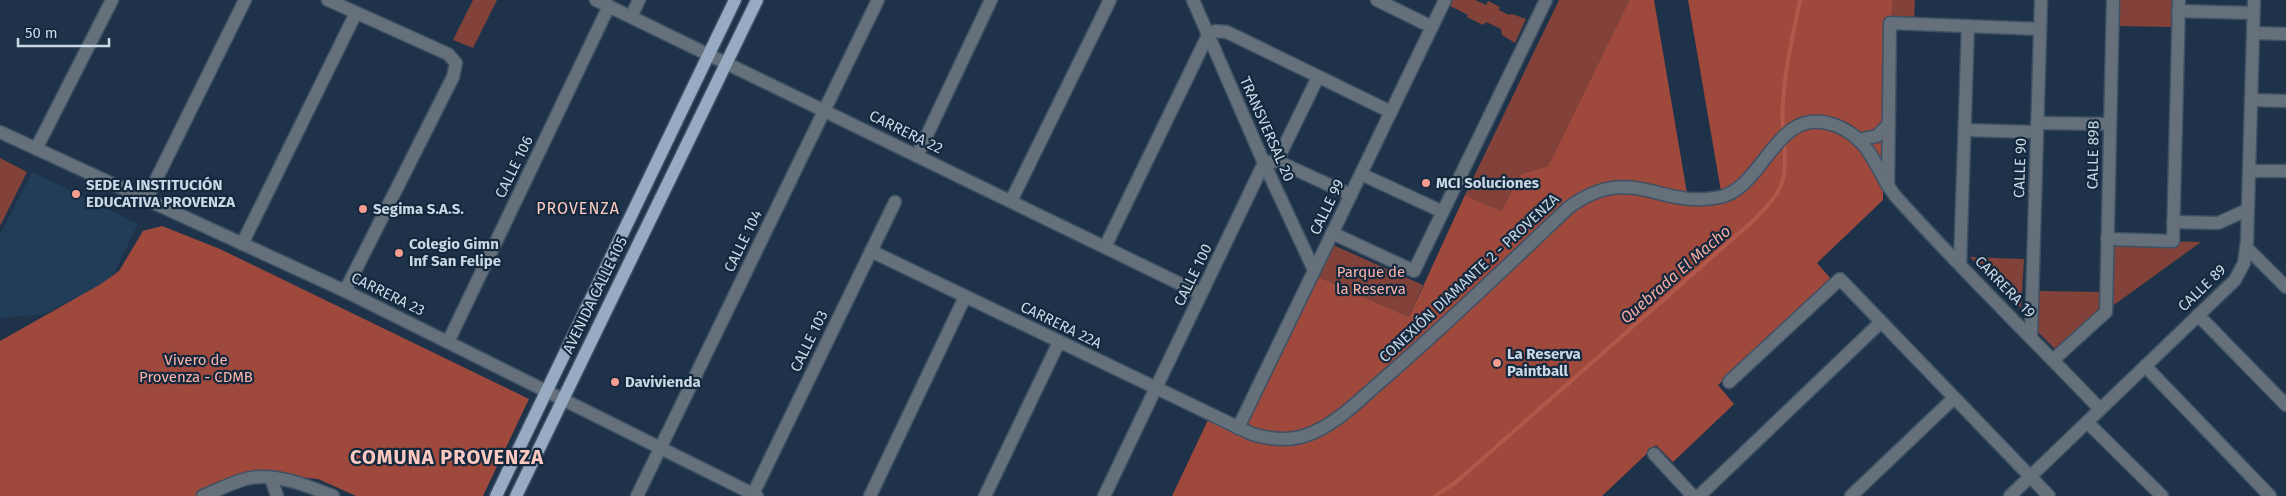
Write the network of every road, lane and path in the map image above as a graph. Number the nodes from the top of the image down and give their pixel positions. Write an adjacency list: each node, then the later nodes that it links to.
1 (112, 0): 42 (street)
2 (245, 0): 51 (street)
3 (328, 0): 20 (street)
4 (596, 0): 19 (street, CARRERA 22)
5 (639, 0): 22 (street)
6 (735, 0): 29 (main road, AVENIDA CALLE 105)
7 (757, 0): 30 (main road, AVENIDA CALLE 105)
8 (878, 0): 34 (street, CALLE 104)
9 (992, 0): 43 (street)
10 (1110, 0): 53 (street)
11 (1193, 0): 28 (street, TRANSVERSAL 20)
12 (1377, 0): 24 (street)
13 (1445, 0): 24 (street, CALLE 99)
14 (1546, 0): 55 (street)
15 (2041, 0): 25 (street, CALLE 90)
16 (2113, 0): 37 (street, CALLE 89B)
17 (2254, 0): 21 (street, CALLE 89)
18 (2178, 5): 21 (street); 56 (street)
19 (609, 6): 22 (street, CARRERA 22); 72 (street, CALLE 106)
20 (356, 13): 59 (street); 66 (street)
21 (2253, 13): 26 (street, CALLE 89)
22 (631, 17): 29 (street, CARRERA 22)
23 (1968, 26): 25 (street); 36 (street); 39 (street)
24 (1432, 27): 35 (street, CALLE 99)
25 (2040, 29): 38 (street, CALLE 90)
26 (2253, 33): 27 (street); 32 (street, CALLE 89)
27 (2286, 34)
28 (1208, 35): 31 (street); 45 (street, TRANSVERSAL 20); 61 (street)
29 (709, 55): 30 (street, CARRERA 22); 78 (main road, AVENIDA CALLE 105)
30 (726, 63): 34 (street, CARRERA 22); 80 (main road, AVENIDA CALLE 105)
31 (1318, 77): 35 (street); 44 (street)
32 (2251, 100): 33 (street); 46 (street, CALLE 89)
33 (2286, 100)
34 (824, 111): 43 (street, CARRERA 22); 85 (street, CALLE 104)
35 (1391, 112): 48 (street, CALLE 99)
36 (1889, 124): 41 (street); 49 (street)
37 (2110, 124): 38 (street); 58 (street, CALLE 89B)
38 (2037, 127): 39 (street); 71 (street, CALLE 90)
39 (1965, 130): 63 (street)
40 (0, 132): 42 (street, CARRERA 23)
41 (1858, 140): 49 (street, CONEXIÓN DIAMANTE 2 - PROVENZA); 84 (street, CONEXIÓN DIAMANTE 2 - PROVENZA)
42 (36, 149): 51 (street, CARRERA 23)
43 (917, 156): 53 (street, CARRERA 22)
44 (1278, 161): 45 (street); 50 (street)
45 (1264, 163): 64 (street, TRANSVERSAL 20); 67 (street, CALLE 100)
46 (2248, 171): 47 (street); 54 (street, CALLE 89)
47 (2286, 171)
48 (1361, 174): 50 (street, CALLE 99); 55 (street)
49 (1888, 186): 63 (street, CARRERA 19)
50 (1351, 195): 57 (street, CALLE 99)
51 (146, 200): 59 (street, CARRERA 23)
52 (894, 202): 62 (street, CALLE 103)
53 (1011, 202): 61 (street, CARRERA 22)
54 (2247, 210): 56 (street); 60 (street, CALLE 89)
55 (1443, 212): 57 (street)
56 (2174, 222): 58 (street)
57 (1332, 233): 64 (street, CALLE 99)
58 (2107, 239): 74 (street, CALLE 89B)
59 (242, 244): 66 (street, CARRERA 23)
60 (2246, 246): 65 (street); 69 (street, CALLE 89)
61 (1106, 247): 67 (street, CARRERA 22)
62 (871, 251): 68 (street, CARRERA 22A); 89 (street, CALLE 103)
63 (1960, 264): 71 (street, CARRERA 19)
64 (1314, 270): 84 (street, CALLE 99)
65 (2286, 287)
66 (345, 291): 72 (street, CARRERA 23)
67 (1201, 294): 77 (street, CALLE 100)
68 (965, 297): 73 (street, CARRERA 22A); 97 (street)
69 (2198, 315): 75 (street, CALLE 89); 81 (street)
70 (1881, 322): 76 (street); 79 (street); 90 (street)
71 (2031, 337): 74 (street, CARRERA 19)
72 (448, 342): 78 (street, CARRERA 23)
73 (1059, 342): 77 (street, CARRERA 22A); 98 (street)
74 (2053, 360): 82 (street, CARRERA 19)
75 (2145, 366): 82 (street, CALLE 89); 104 (street)
76 (1729, 382)
77 (1156, 388): 84 (street, CARRERA 22A); 99 (street, CALLE 100)
78 (546, 391): 80 (street, CARRERA 23); 94 (main road, AVENIDA CALLE 105)
79 (1954, 398): 87 (street); 100 (street)
80 (562, 399): 85 (street, CARRERA 23); 95 (main road, AVENIDA CALLE 105)
81 (2286, 405)
82 (2100, 409): 83 (street, CALLE 89)
83 (2087, 422): 87 (street, CALLE 89); 103 (street)
84 (1238, 428)
85 (660, 448): 89 (street, CARRERA 23); 96 (street, CALLE 104)
86 (1654, 454): 90 (street)
87 (2030, 477): 101 (street, CALLE 89); 102 (street)
88 (271, 478): 91 (street); 92 (street); 93 (street)
89 (755, 495)
90 (1700, 495)
91 (203, 496)
92 (277, 496)
93 (333, 496)
94 (496, 496)
95 (516, 496)
96 (637, 496)
97 (870, 496)
98 (985, 496)
99 (1104, 496)
100 (1851, 496)
101 (2010, 496)
102 (2048, 496)
103 (2162, 496)
104 (2270, 496)

